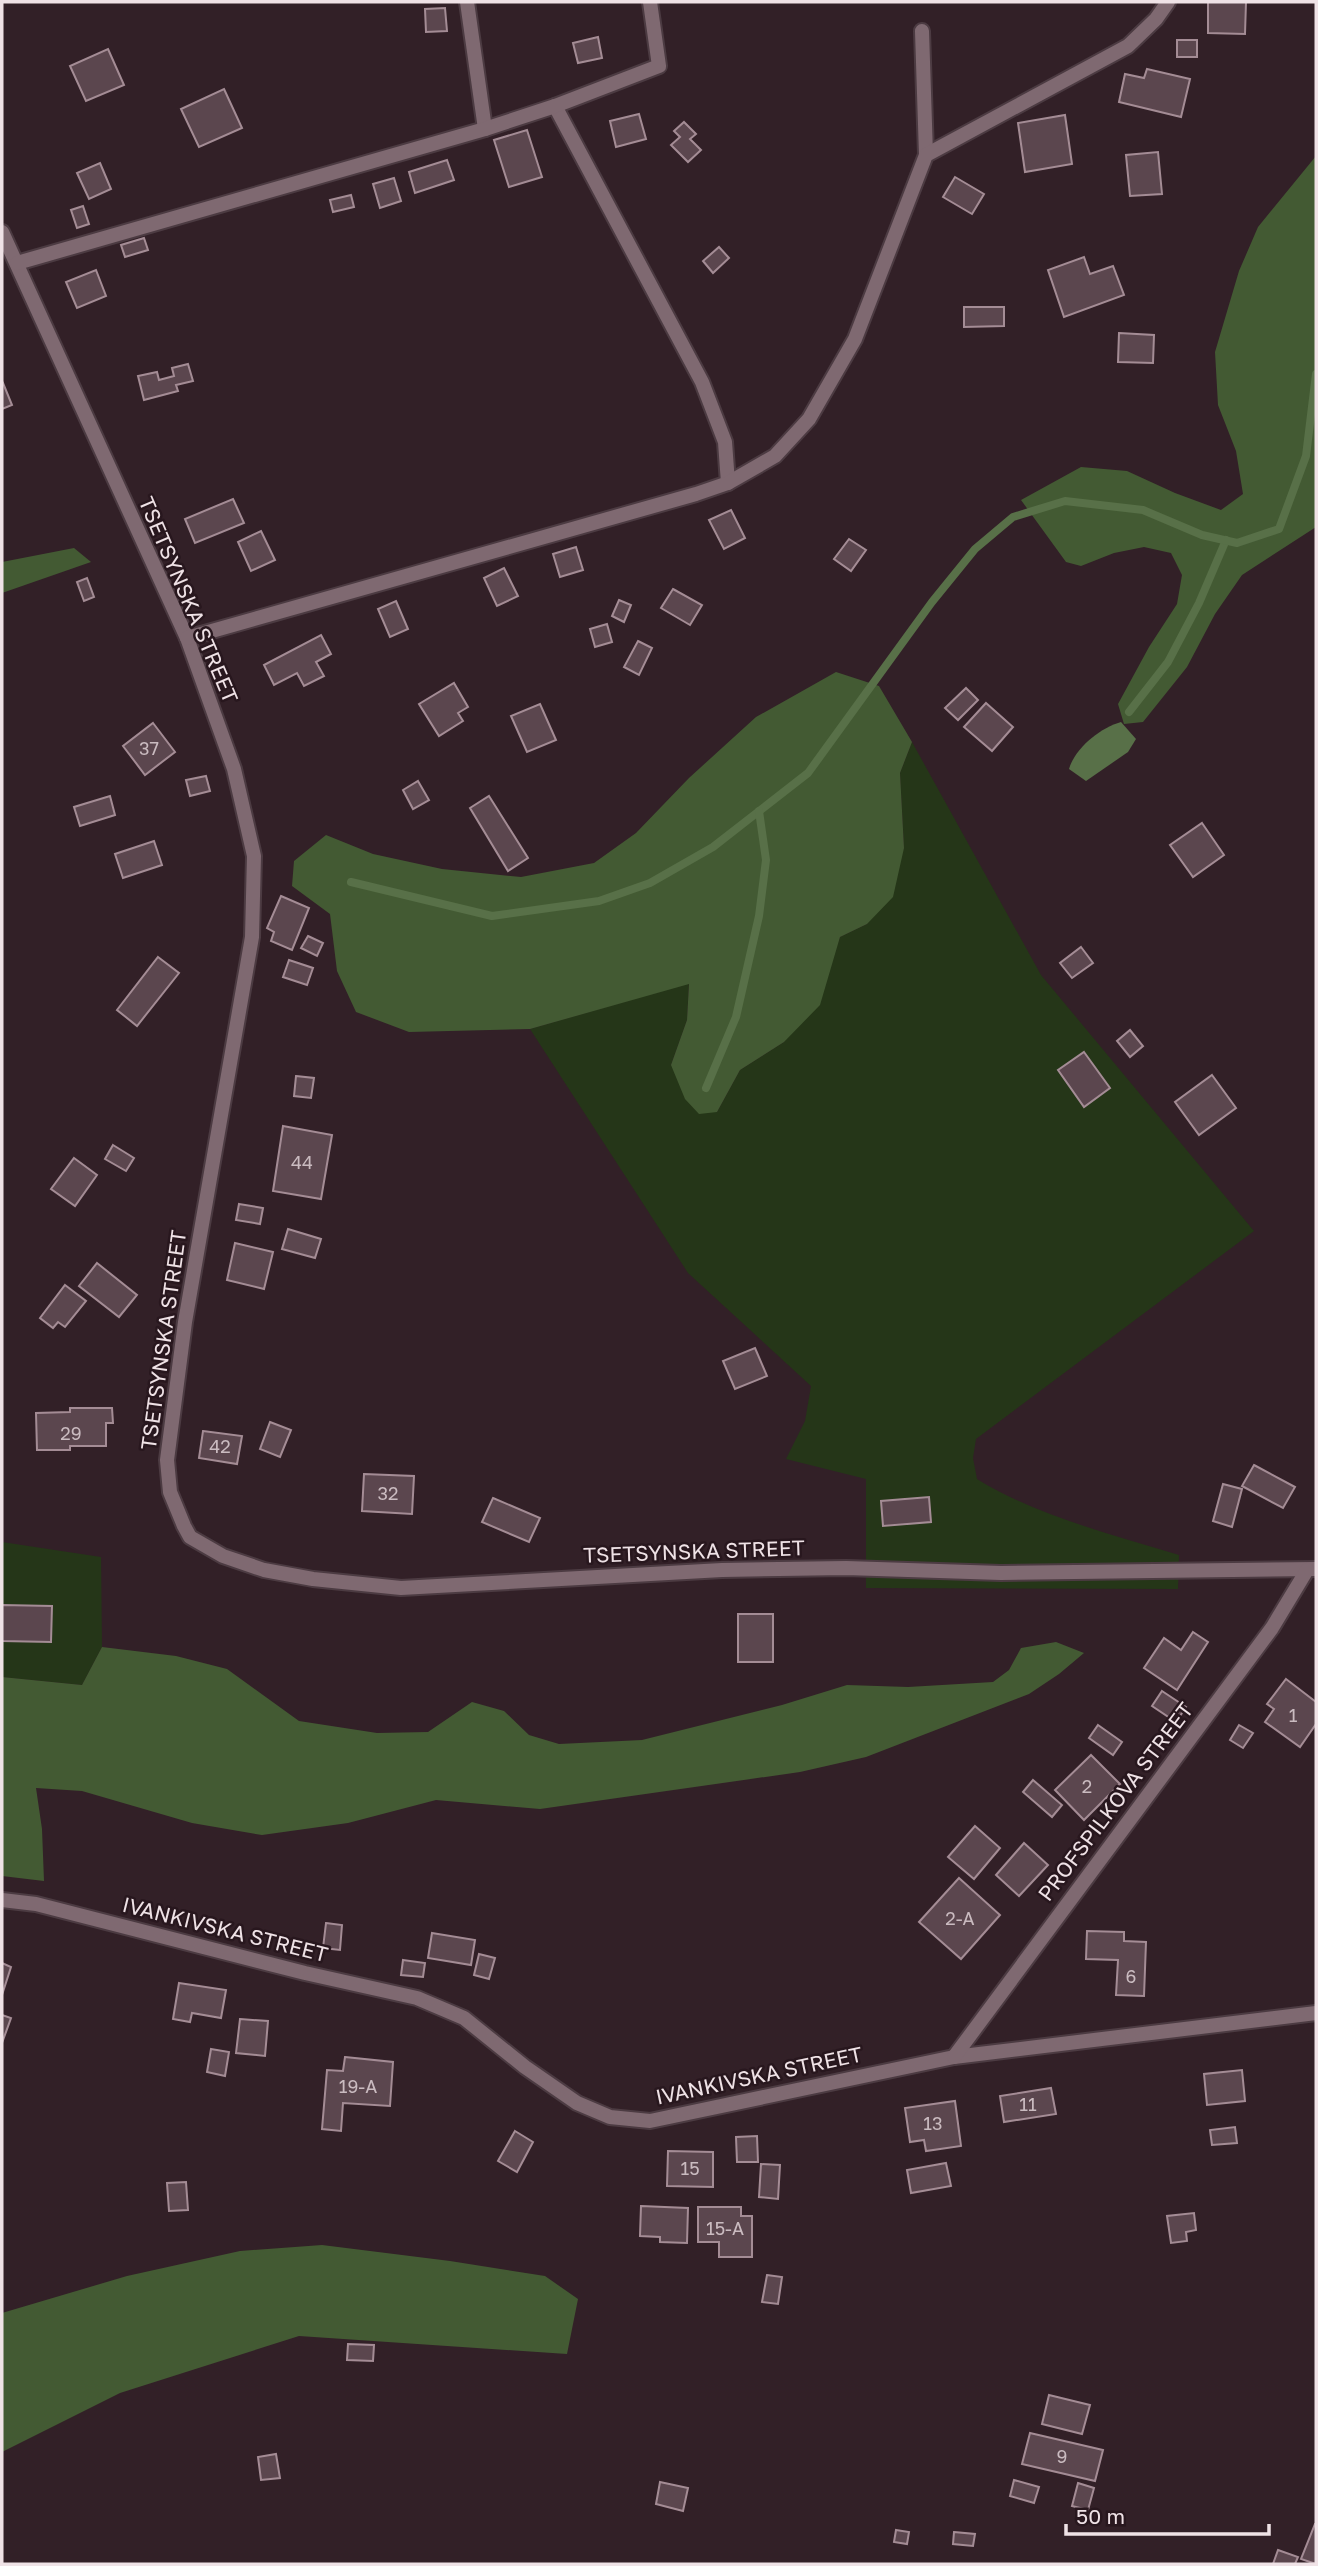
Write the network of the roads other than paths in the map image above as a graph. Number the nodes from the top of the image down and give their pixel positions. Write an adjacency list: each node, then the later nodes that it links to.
1 (467, 2): 6 (street)
2 (650, 2): 5 (street)
3 (1168, 2): 7 (street)
4 (922, 31): 7 (street)
5 (555, 106): 6 (street); 10 (street)
6 (485, 130): 9 (street)
7 (926, 155): 10 (street)
8 (2, 232): 9 (street, TSETSYNSKA STREET)
9 (17, 263): 11 (street, TSETSYNSKA STREET)
10 (728, 483): 11 (street)
11 (187, 638): 12 (street, TSETSYNSKA STREET)
12 (1312, 1570): 15 (street, PROFSPILKOVA STREET)
13 (2, 1900): 15 (street, IVANKIVSKA STREET)
14 (1316, 2014): 15 (street, IVANKIVSKA STREET)
15 (954, 2057)

